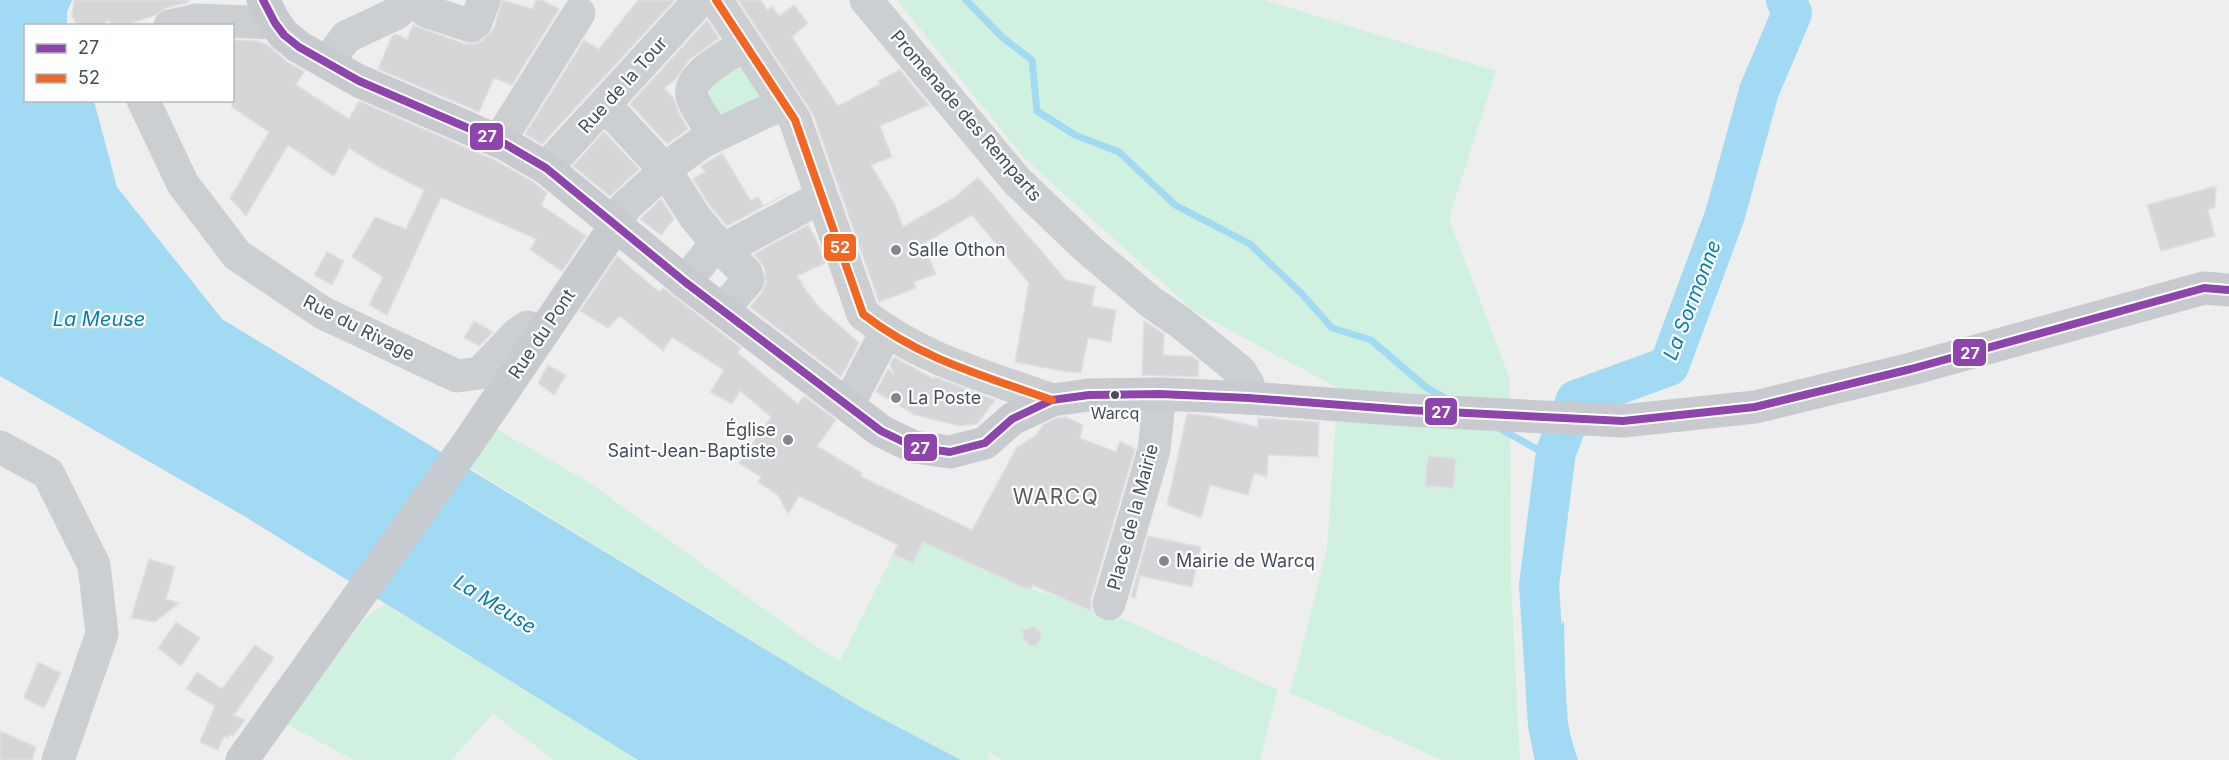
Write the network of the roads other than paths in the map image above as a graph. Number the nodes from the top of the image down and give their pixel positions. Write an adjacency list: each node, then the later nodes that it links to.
1 (412, 0): 2 (street); 10 (street)
2 (484, 0)
3 (699, 0): 13 (street, Rue de la Tour)
4 (716, 0): 9 (street)
5 (866, 0): 27 (street, Promenade des Remparts)
6 (574, 4): 15 (street)
7 (269, 11): 8 (street); 10 (main road)
8 (179, 24)
9 (745, 44): 12 (street); 14 (street)
10 (327, 63): 15 (main road)
11 (144, 102): 24 (street, Rue du Rivage)
12 (784, 103): 14 (street); 18 (street)
13 (605, 105): 16 (street, Rue de la Tour); 17 (street)
14 (714, 136): 17 (street)
15 (499, 141): 16 (main road)
16 (546, 168): 19 (main road)
17 (665, 170): 19 (street); 20 (street)
18 (822, 198): 20 (street); 25 (street)
19 (616, 225): 21 (main road); 24 (main road, Rue du Pont)
20 (721, 248): 21 (street); 23 (street)
21 (685, 282): 23 (main road)
22 (2229, 290): 27 (main road)
23 (723, 310): 29 (main road)
24 (544, 331): 33 (main road, Rue du Pont)
25 (886, 332): 28 (street); 29 (street)
26 (1160, 394): 27 (main road); 28 (main road); 31 (street, Place de la Mairie)
27 (1249, 398)
28 (1052, 400): 29 (main road)
29 (848, 405)
30 (0, 447): 32 (street)
31 (1109, 604)
32 (58, 760)
33 (242, 760)

